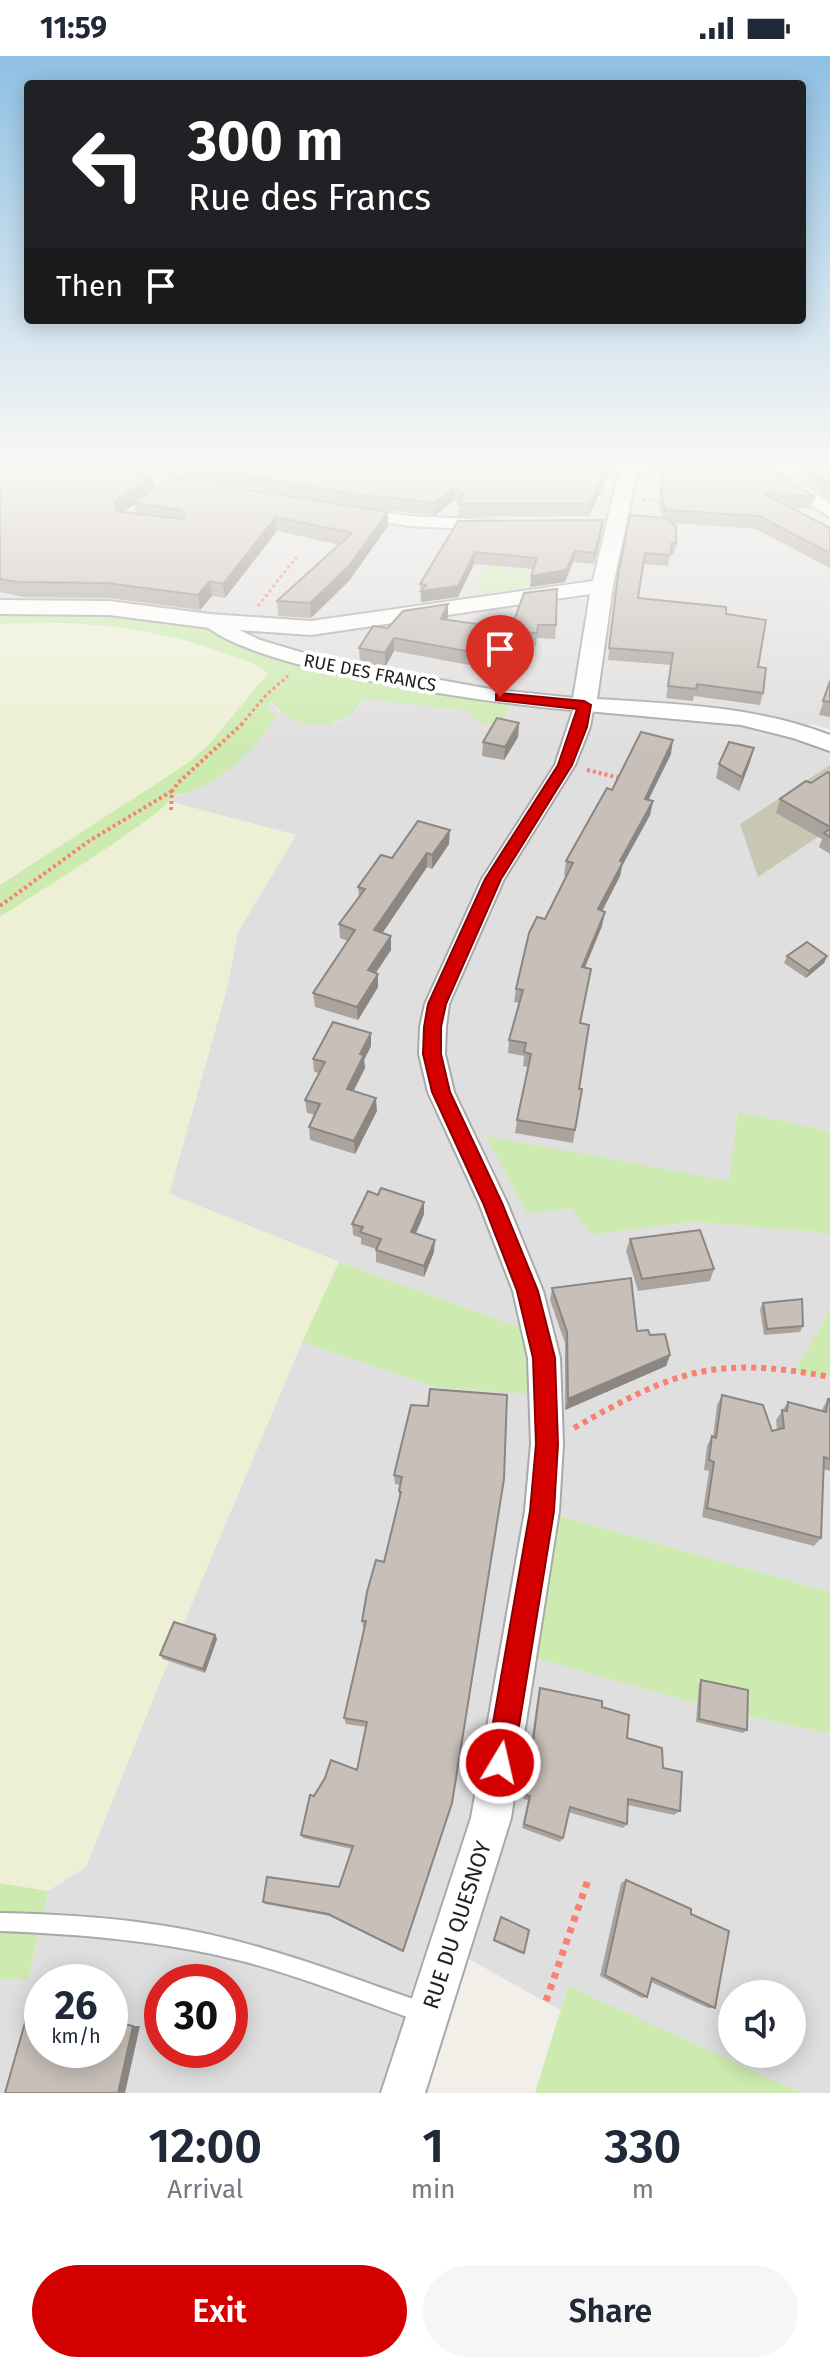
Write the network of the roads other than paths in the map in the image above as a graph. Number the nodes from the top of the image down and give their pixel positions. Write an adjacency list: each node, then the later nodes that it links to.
1 (605, 558): 2 (street, RUE DU QUESNOY)
2 (602, 586): 4 (street); 5 (street, RUE DU QUESNOY)
3 (0, 607): 4 (street)
4 (210, 621): 5 (street, RUE DES FRANCS)
5 (584, 705): 6 (street); 8 (street, RUE DU QUESNOY)
6 (830, 744)
7 (0, 1922): 8 (lane)
8 (428, 2015): 9 (street, RUE DU QUESNOY)
9 (403, 2093)

